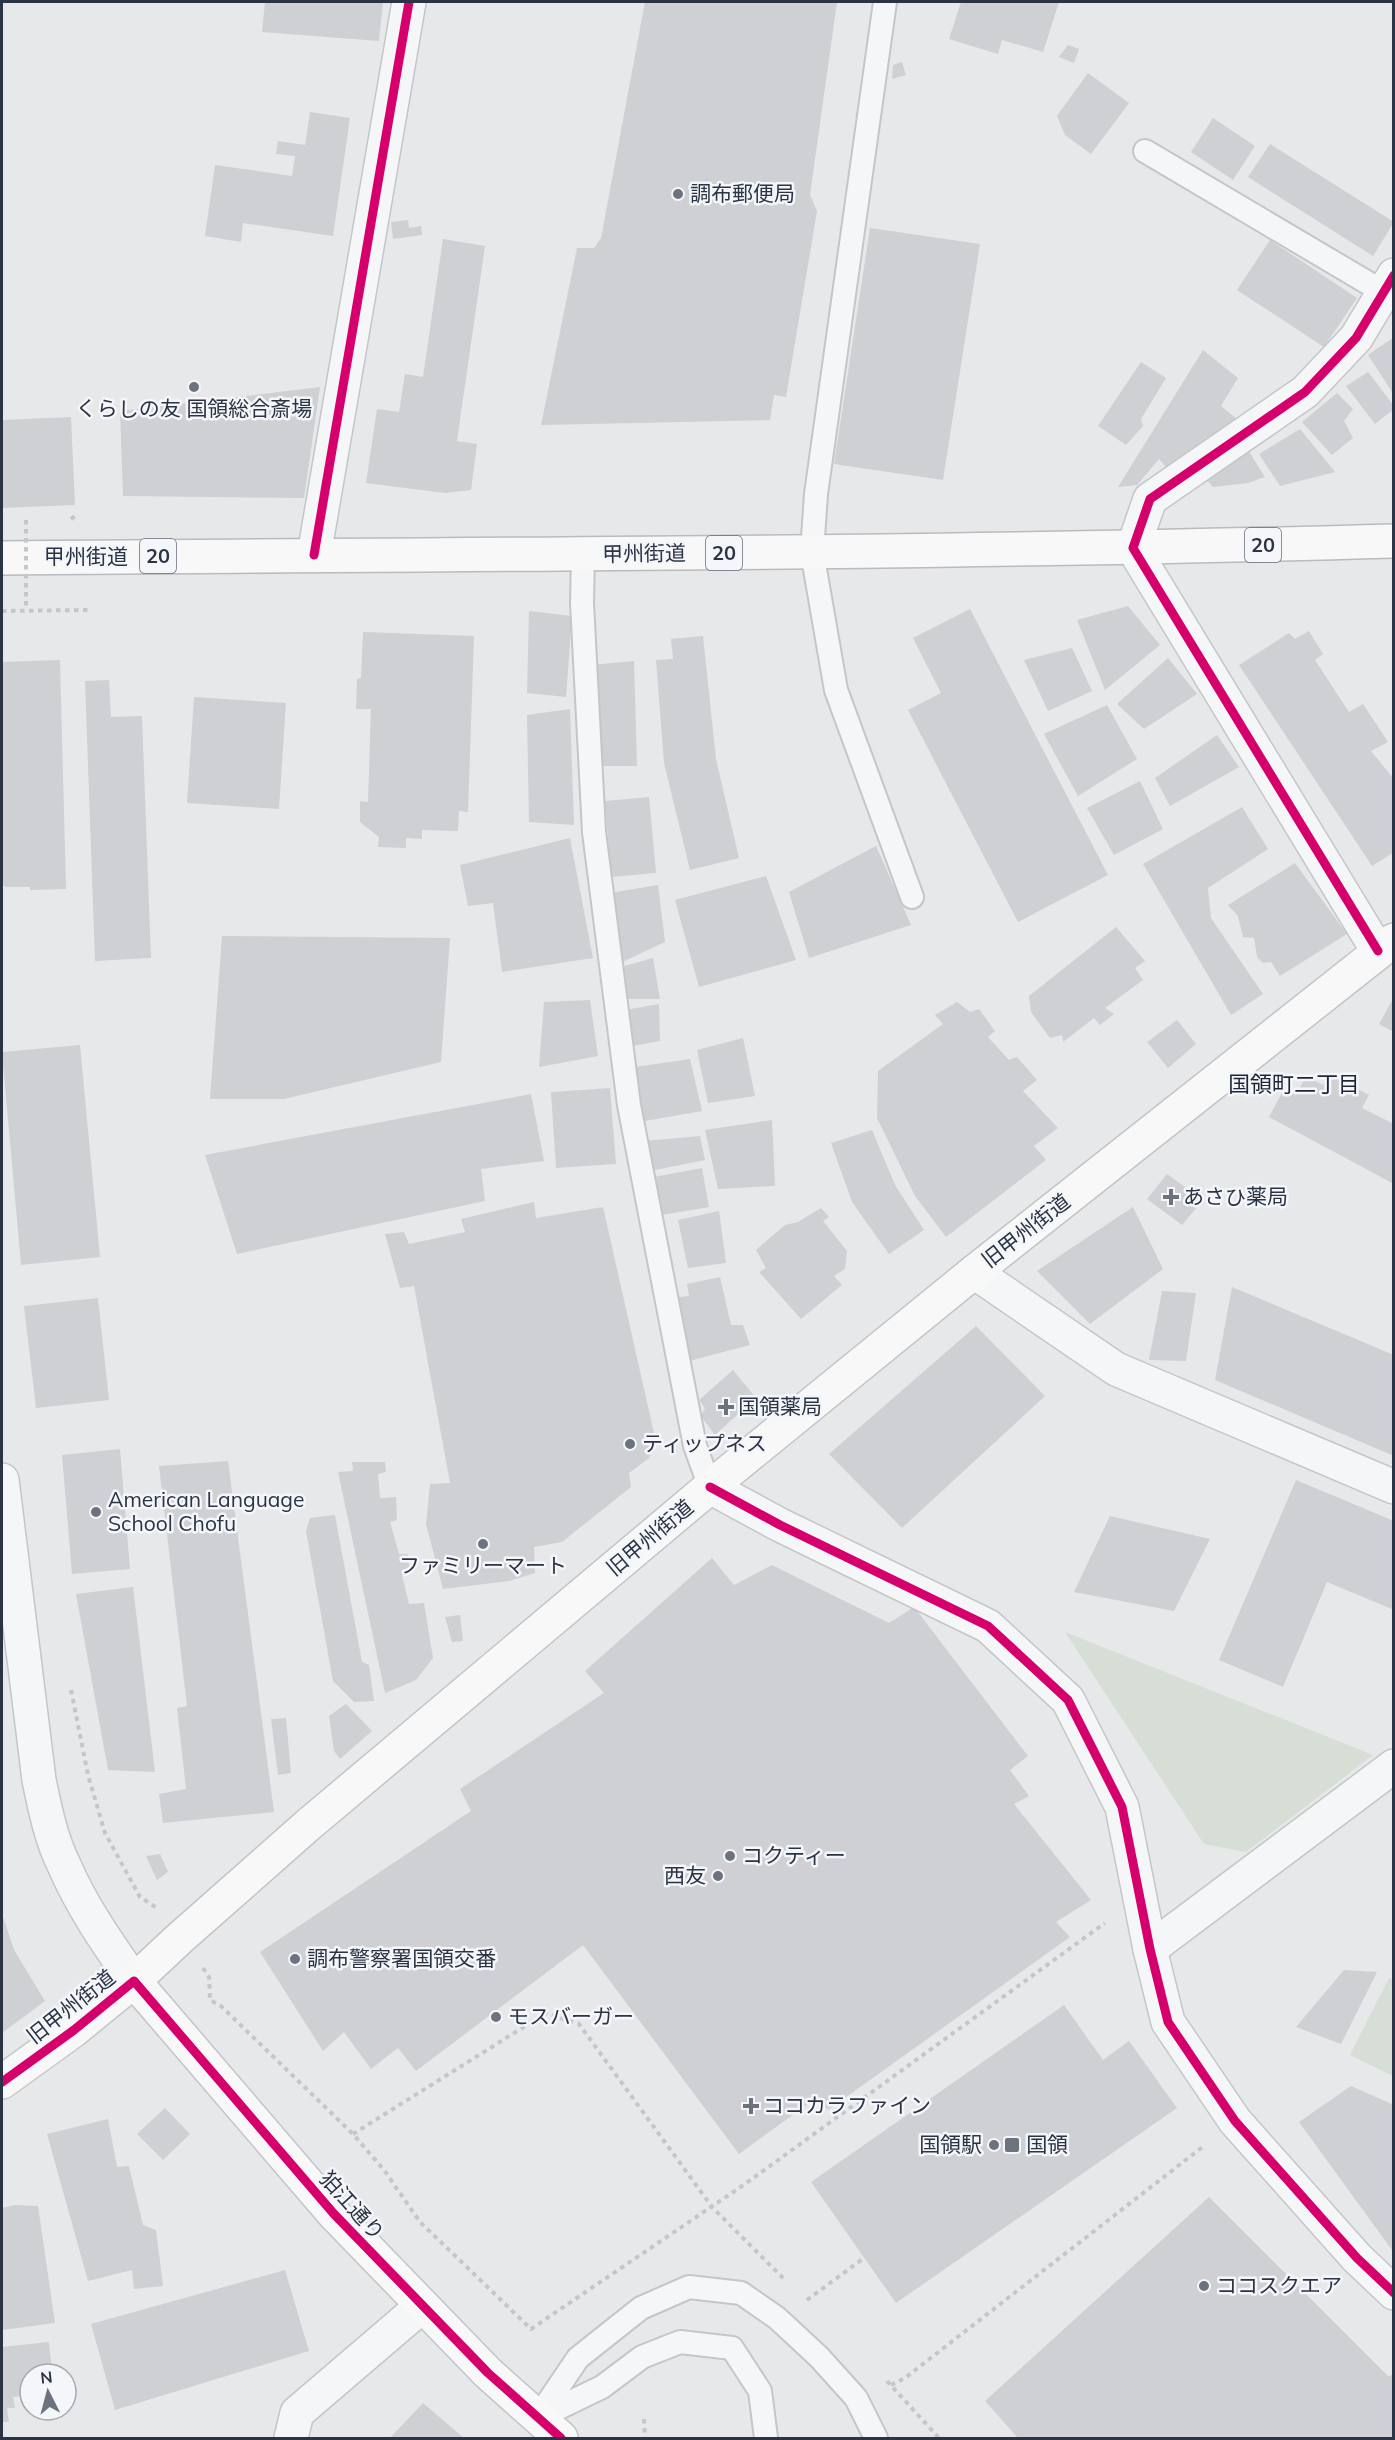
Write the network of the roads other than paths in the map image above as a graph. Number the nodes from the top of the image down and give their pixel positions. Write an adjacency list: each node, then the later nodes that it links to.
1 (409, 2): 8 (street)
2 (885, 2): 7 (lane)
3 (1145, 151): 4 (lane)
4 (1389, 284): 6 (street)
5 (1394, 541): 6 (main road, 甲州街道 / 20)
6 (1133, 548): 7 (main road, 甲州街道 / 20); 12 (street)
7 (812, 552): 9 (main road, 甲州街道 / 20); 11 (lane)
8 (314, 555): 9 (main road, 甲州街道 / 20); 10 (main road, 甲州街道 / 20)
9 (583, 555): 15 (lane)
10 (2, 558)
11 (912, 897)
12 (1386, 946): 13 (main road, 旧甲州街道)
13 (974, 1272): 15 (main road, 旧甲州街道); 16 (street)
14 (2, 1480): 19 (street)
15 (710, 1487): 18 (street); 19 (main road, 旧甲州街道)
16 (1394, 1488)
17 (1394, 1766): 18 (street)
18 (1150, 1949): 21 (street)
19 (134, 1981): 20 (main road, 旧甲州街道); 22 (main road, 狛江通り)
20 (2, 2082)
21 (1394, 2293)
22 (422, 2306): 23 (main road, 狛江通り); 24 (street)
23 (550, 2428): 25 (lane); 26 (lane)
24 (291, 2439)
25 (766, 2439)
26 (876, 2439)

